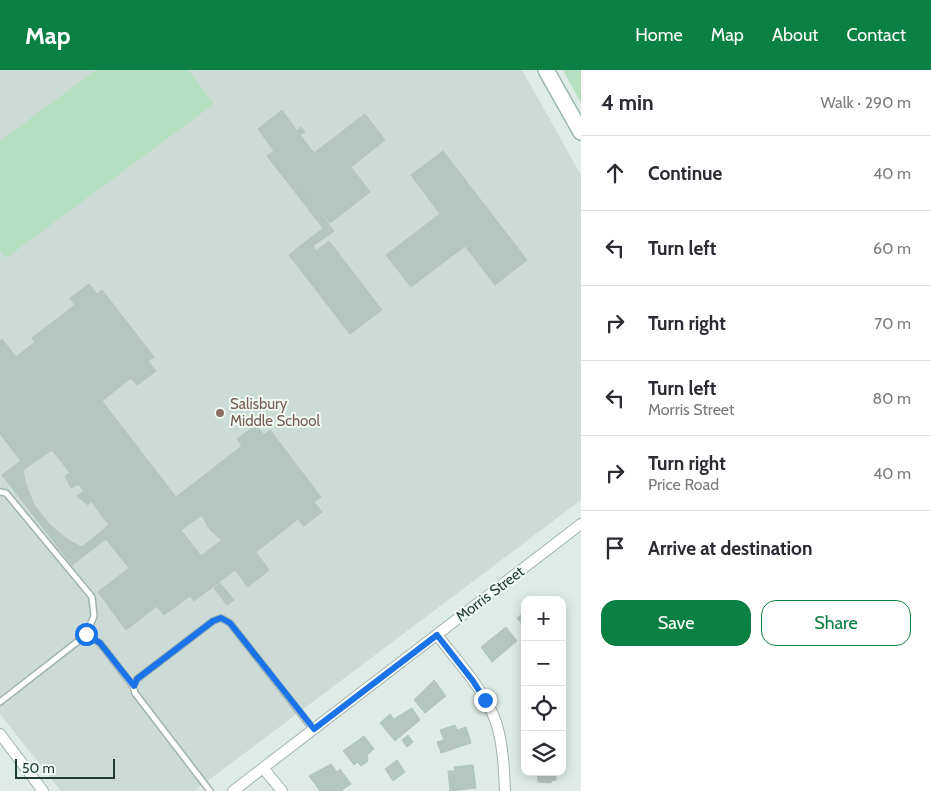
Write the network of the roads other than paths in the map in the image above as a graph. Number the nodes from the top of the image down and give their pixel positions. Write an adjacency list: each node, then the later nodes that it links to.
1 (546, 70): 2 (street)
2 (581, 132)
3 (0, 492): 5 (lane)
4 (581, 524): 6 (street, Morris Street)
5 (86, 634): 7 (lane); 8 (lane)
6 (437, 635): 9 (street, Morris Street); 16 (street)
7 (134, 686): 9 (lane); 13 (lane)
8 (0, 702)
9 (314, 729): 11 (street, Morris Street)
10 (1, 737): 12 (street)
11 (264, 768): 14 (street, Morris Street); 15 (street)
12 (43, 791)
13 (210, 791)
14 (233, 791)
15 (282, 791)
16 (505, 791)

